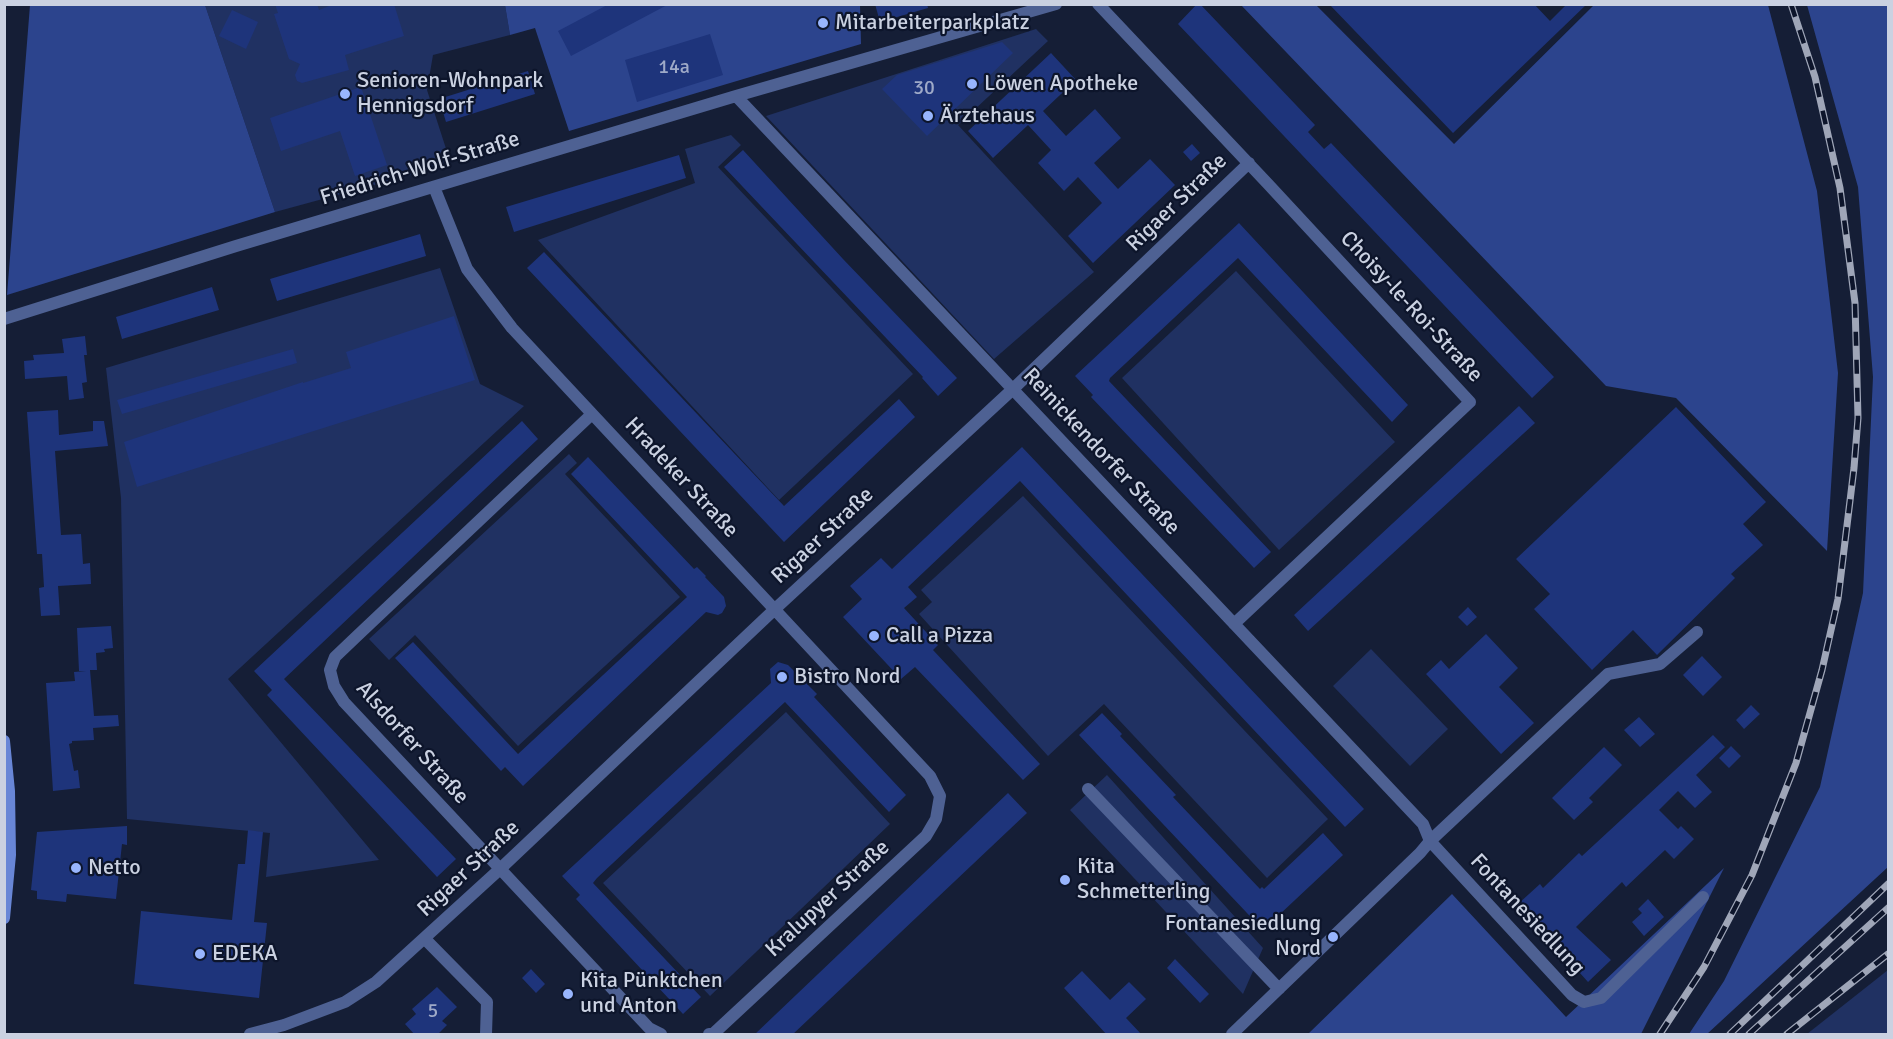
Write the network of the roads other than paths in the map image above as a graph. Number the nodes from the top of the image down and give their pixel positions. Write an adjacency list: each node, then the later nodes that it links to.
1 (1056, 4): 3 (street, Friedrich-Wolf-Straße)
2 (1098, 4): 4 (street, Choisy-le-Roi-Straße)
3 (736, 96): 5 (street, Friedrich-Wolf-Straße); 7 (street, Reinickendorfer Straße)
4 (1249, 163): 7 (street, Rigaer Straße); 10 (street, Choisy-le-Roi-Straße)
5 (434, 187): 6 (street, Friedrich-Wolf-Straße); 8 (street, Hradeker Straße)
6 (4, 319)
7 (1013, 389): 9 (street, Rigaer Straße); 10 (street, Reinickendorfer Straße)
8 (592, 414): 9 (street, Hradeker Straße); 16 (street, Alsdorfer Straße)
9 (775, 609): 13 (street, Hradeker Straße); 16 (street, Rigaer Straße)
10 (1234, 624): 15 (street, Reinickendorfer Straße)
11 (1697, 632): 15 (street)
12 (4, 741): 18 (main road)
13 (930, 776): 24 (street, Kralupyer Straße)
14 (1088, 789): 20 (street)
15 (1430, 841): 17 (street, Fontanesiedlung); 20 (street)
16 (500, 869): 19 (street, Rigaer Straße); 23 (street, Alsdorfer Straße)
17 (1703, 897)
18 (4, 918)
19 (425, 939): 21 (street, Rigaer Straße); 22 (street, Rigaer Straße)
20 (1279, 989): 25 (street)
21 (250, 1035)
22 (486, 1035)
23 (661, 1035)
24 (709, 1035)
25 (1232, 1035)

